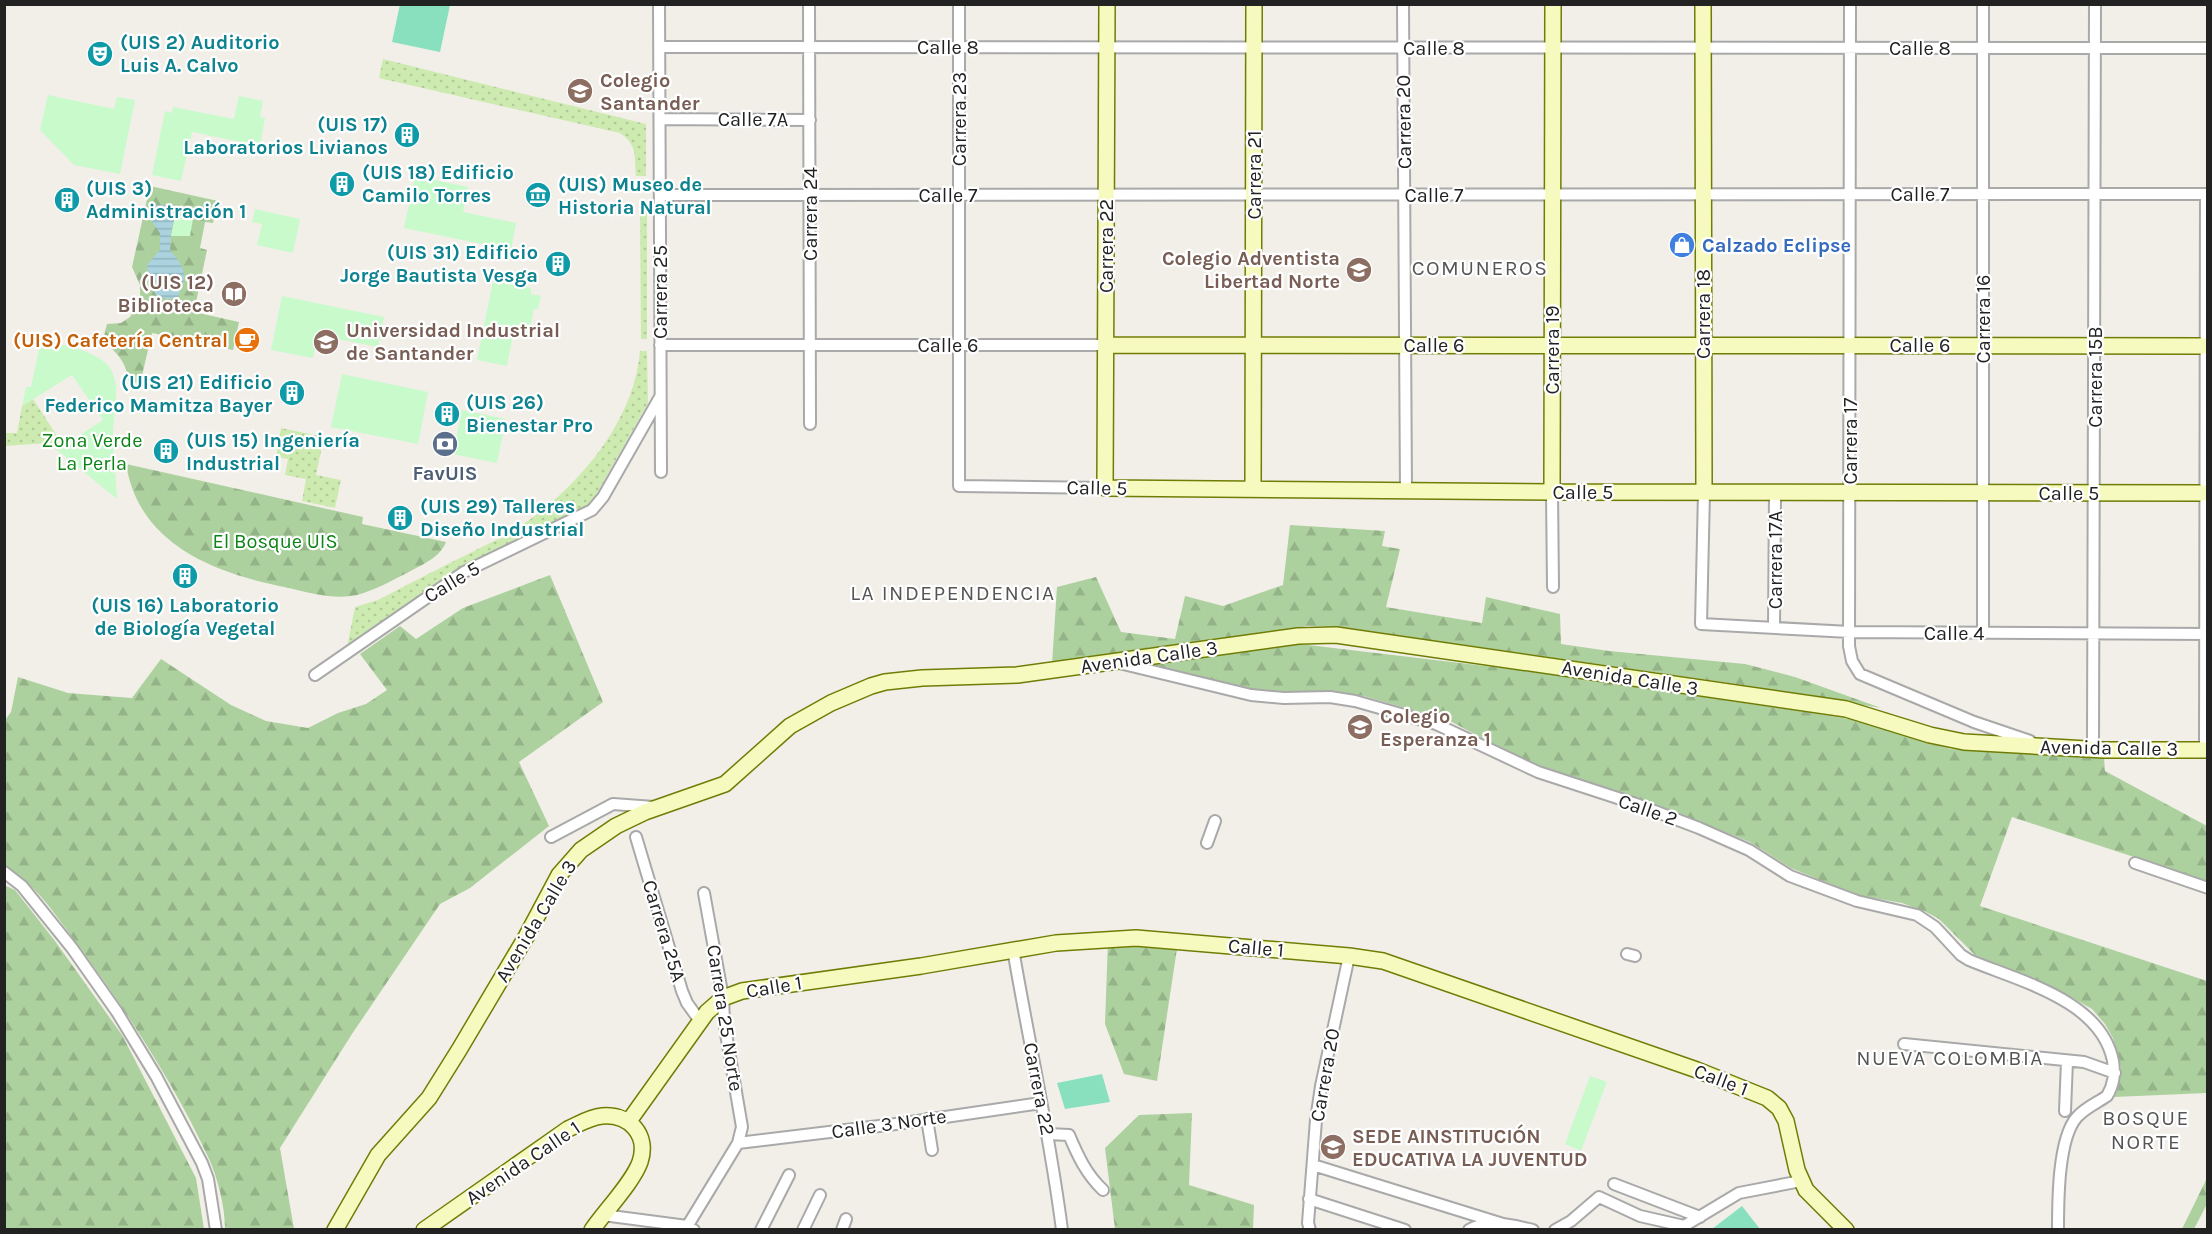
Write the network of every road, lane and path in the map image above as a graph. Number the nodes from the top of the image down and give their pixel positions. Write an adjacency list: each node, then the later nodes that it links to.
1 (659, 4): 12 (street, Carrera 25)
2 (809, 4): 13 (street, Carrera 24)
3 (959, 4): 14 (street, Carrera 23)
4 (1107, 4): 15 (street, Carrera 22)
5 (1254, 4): 16 (street, Carrera 21)
6 (1403, 4): 17 (street, Carrera 20)
7 (1553, 4): 18 (street, Carrera 19)
8 (1703, 4): 19 (street, Carrera 18)
9 (1850, 4): 20 (street, Carrera 17)
10 (1983, 4): 21 (street, Carrera 16)
11 (2095, 4): 22 (street, Carrera 15B)
12 (660, 47): 13 (street, Calle 8); 24 (street, Carrera 25)
13 (809, 47): 14 (street, Calle 8); 25 (street, Carrera 24)
14 (959, 47): 15 (street, Calle 8); 30 (street, Carrera 23)
15 (1107, 47): 16 (street, Calle 8); 31 (street, Carrera 22)
16 (1254, 47): 17 (street, Calle 8); 32 (street, Carrera 21)
17 (1403, 48): 18 (street, Calle 8); 33 (street, Carrera 20)
18 (1553, 48): 19 (street, Calle 8); 34 (street, Carrera 19)
19 (1703, 48): 20 (street, Calle 8); 35 (street, Carrera 18)
20 (1850, 48): 21 (street, Calle 8); 36 (street, Carrera 17)
21 (1983, 48): 22 (street, Calle 8); 26 (street, Carrera 16)
22 (2095, 48): 23 (street, Calle 8); 37 (street, Carrera 15B)
23 (2208, 48)
24 (660, 119): 25 (street, Calle 7A); 28 (street, Carrera 25)
25 (810, 120): 29 (street, Carrera 24)
26 (1983, 194): 36 (street, Calle 7); 37 (street, Calle 7); 47 (street, Carrera 16)
27 (2207, 194): 37 (street, Calle 7); 49 (street)
28 (660, 195): 29 (street, Calle 7); 39 (street, Carrera 25)
29 (810, 195): 30 (street, Calle 7); 38 (street, Carrera 24)
30 (959, 195): 31 (street, Calle 7); 40 (street, Carrera 23)
31 (1106, 195): 32 (street, Calle 7); 41 (street, Carrera 22)
32 (1254, 195): 33 (street, Calle 7); 42 (street, Carrera 21)
33 (1405, 195): 34 (street, Calle 7); 43 (street, Carrera 20)
34 (1553, 195): 35 (street, Calle 7); 44 (street, Carrera 19)
35 (1703, 195): 36 (street, Calle 7); 45 (street, Carrera 18)
36 (1850, 195): 46 (street, Carrera 17)
37 (2095, 195): 48 (street, Carrera 15B)
38 (810, 344): 39 (street, Calle 6); 40 (street, Calle 6); 51 (street, Carrera 24)
39 (660, 345): 50 (street, Carrera 25)
40 (959, 345): 41 (street, Calle 6); 53 (street, Carrera 23)
41 (1106, 345): 42 (street, Calle 6); 54 (street, Carrera 22)
42 (1253, 345): 43 (street, Calle 6); 55 (street, Carrera 21)
43 (1406, 345): 44 (street, Calle 6); 56 (street, Carrera 20)
44 (1552, 345): 45 (street, Calle 6); 57 (street, Carrera 19)
45 (1704, 345): 46 (street, Calle 6); 58 (street, Carrera 18)
46 (1850, 345): 47 (street, Calle 6); 60 (street, Carrera 17)
47 (1983, 345): 48 (street, Calle 6); 61 (street, Carrera 16)
48 (2095, 345): 49 (street, Calle 6); 62 (street, Carrera 15B)
49 (2206, 346): 63 (street)
50 (661, 396): 52 (street, Carrera 25); 72 (street, Calle 5)
51 (810, 424)
52 (661, 472)
53 (959, 486): 54 (street, Calle 5)
54 (1105, 488): 55 (street, Calle 5)
55 (1253, 489): 56 (street, Calle 5)
56 (1407, 491): 57 (street, Calle 5)
57 (1552, 492): 58 (street, Calle 5); 64 (street, Carrera 19)
58 (1704, 492): 59 (street, Calle 5); 65 (street, Carrera 18)
59 (1775, 492): 60 (street, Calle 5); 66 (street, Carrera 17A)
60 (1850, 493): 61 (street, Calle 5); 67 (street, Carrera 17)
61 (1983, 493): 62 (street, Calle 5); 68 (street, Carrera 16)
62 (2094, 493): 63 (street, Calle 5); 69 (street, Carrera 15B)
63 (2206, 493): 70 (street)
64 (1553, 587)
65 (1701, 624): 66 (street, Calle 4)
66 (1774, 627): 67 (street, Calle 4)
67 (1850, 632): 68 (street, Calle 4); 73 (street, Carrera 17)
68 (1983, 633): 69 (street, Calle 4)
69 (2094, 634): 70 (street, Calle 4); 74 (street, Carrera 15B)
70 (2206, 634): 75 (street)
71 (1116, 661): 73 (street, Avenida Calle 3); 76 (street, Avenida Calle 3); 91 (street, Calle 2)
72 (315, 675)
73 (2047, 747): 74 (street, Avenida Calle 3)
74 (2093, 749): 75 (street, Avenida Calle 3)
75 (2206, 750)
76 (661, 807): 78 (street); 111 (street, Avenida Calle 3)
77 (1215, 821): 80 (street)
78 (551, 837)
79 (636, 837): 88 (street, Carrera 25A)
80 (1207, 843)
81 (2135, 863): 83 (street)
82 (4, 872): 110 (street)
83 (2208, 888)
84 (704, 893): 87 (street, Carrera 25 Norte)
85 (1013, 949): 86 (street, Calle 1); 87 (street, Calle 1); 92 (street, Carrera 22)
86 (1349, 956): 99 (street, Carrera 20); 101 (street, Calle 1)
87 (723, 998): 88 (street, Calle 1); 97 (street, Carrera 25 Norte)
88 (700, 1021): 95 (street, Calle 1)
89 (1904, 1044): 90 (street)
90 (2067, 1061): 91 (street); 93 (street)
91 (2115, 1073): 123 (street)
92 (1041, 1103): 94 (street, Calle 3 Norte); 96 (street, Carrera 22)
93 (2065, 1111)
94 (927, 1119): 97 (street, Calle 3 Norte); 98 (street)
95 (629, 1121): 106 (street); 112 (street, Avenida Calle 1)
96 (1048, 1134): 103 (street); 116 (street, Carrera 22)
97 (738, 1143): 109 (street)
98 (932, 1150)
99 (1313, 1165): 105 (street, Carrera 20); 108 (street)
100 (789, 1175): 114 (street)
101 (1801, 1181): 107 (street); 122 (street, Calle 1)
102 (1614, 1184): 107 (street)
103 (1103, 1190)
104 (820, 1195): 115 (street)
105 (1309, 1199): 117 (street, Carrera 20); 118 (street)
106 (603, 1215): 109 (street); 113 (street)
107 (1700, 1217): 121 (street)
108 (1503, 1224): 119 (street); 120 (street)
109 (689, 1228)
110 (216, 1230)
111 (335, 1230)
112 (423, 1230)
113 (592, 1230)
114 (761, 1230)
115 (803, 1230)
116 (1062, 1230)
117 (1310, 1230)
118 (1405, 1230)
119 (1468, 1230)
120 (1533, 1230)
121 (1555, 1230)
122 (1846, 1230)
123 (2058, 1230)

